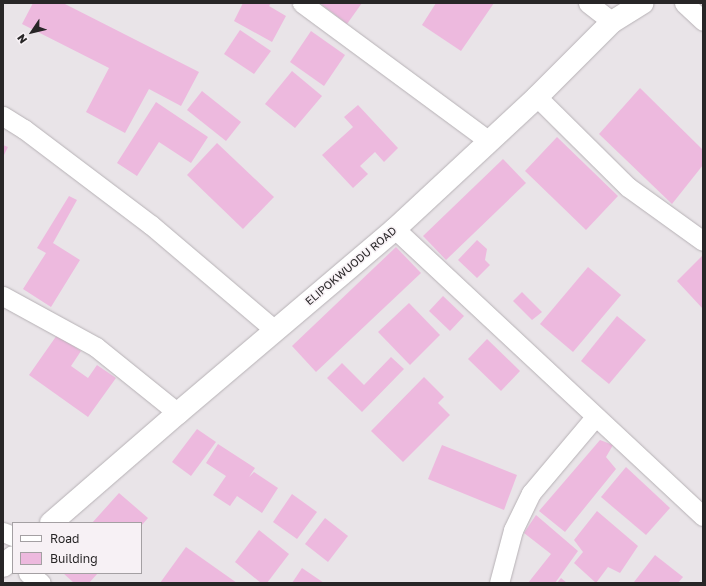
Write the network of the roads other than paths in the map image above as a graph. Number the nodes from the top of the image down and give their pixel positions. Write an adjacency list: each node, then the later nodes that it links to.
1 (302, 3): 9 (street)
2 (588, 3): 6 (street)
3 (643, 3): 6 (street, ELIPOKWUODU ROAD)
4 (684, 3): 5 (street)
5 (703, 21)
6 (612, 22): 7 (street, ELIPOKWUODU ROAD)
7 (537, 97): 9 (street, ELIPOKWUODU ROAD); 11 (street)
8 (3, 116): 13 (street)
9 (489, 141): 10 (street, ELIPOKWUODU ROAD)
10 (395, 229): 13 (street, ELIPOKWUODU ROAD); 15 (street)
11 (703, 241)
12 (3, 296): 14 (street)
13 (275, 330): 14 (street, ELIPOKWUODU ROAD)
14 (178, 413): 17 (street, ELIPOKWUODU ROAD)
15 (595, 416): 16 (street); 20 (street)
16 (703, 516)
17 (52, 522)
18 (29, 574): 19 (street)
19 (41, 583)
20 (499, 583)

